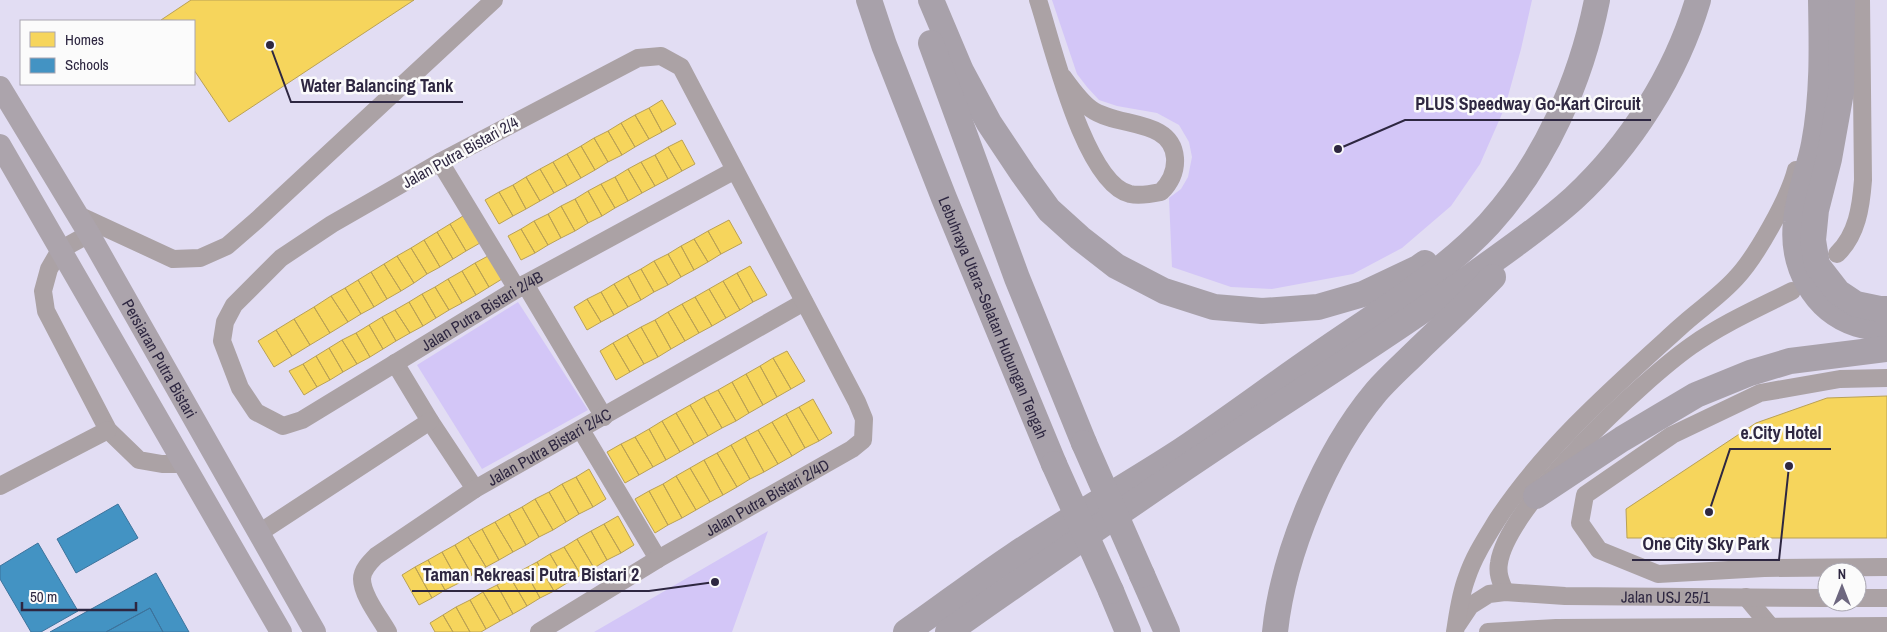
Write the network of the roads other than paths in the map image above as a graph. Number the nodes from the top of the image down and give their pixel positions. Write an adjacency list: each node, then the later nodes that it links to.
1 (494, 0): 18 (street)
2 (869, 0): 59 (highway, Lebuhraya Utara–Selatan Hubungan Tengah, bridge)
3 (916, 0): 60 (highway, bridge)
4 (931, 0): 17 (highway)
5 (1038, 0): 12 (street)
6 (1597, 0): 17 (highway)
7 (1698, 0): 19 (highway)
8 (1816, 0): 51 (street)
9 (1821, 0): 26 (highway)
10 (1842, 0): 25 (highway)
11 (1861, 0): 21 (street)
12 (1063, 78): 12 (street)
13 (0, 87): 18 (main road, Persiaran Putra Bistari)
14 (0, 145): 20 (main road, Persiaran Putra Bistari)
15 (440, 162): 16 (street, Jalan Putra Bistari 2/4); 22 (street); 30 (street, Jalan Putra Bistari 2/4)
16 (735, 170): 22 (street, Jalan Putra Bistari 2/4B); 24 (street, Jalan Putra Bistari 2/4)
17 (1489, 224): 57 (highway)
18 (84, 225): 20 (street); 39 (main road, Persiaran Putra Bistari)
19 (1533, 232): 58 (highway); 61 (highway)
20 (60, 250): 33 (street); 35 (main road, Persiaran Putra Bistari)
21 (1837, 254)
22 (521, 286): 28 (street, Jalan Putra Bistari 2/4B); 31 (street)
23 (1792, 291): 38 (street)
24 (804, 302): 31 (street, Jalan Putra Bistari 2/4C); 40 (street, Jalan Putra Bistari 2/4D)
25 (1887, 309)
26 (1887, 329)
27 (1887, 348): 38 (highway)
28 (395, 363): 30 (street, Jalan Putra Bistari 2/4B); 32 (street)
29 (1887, 378): 42 (street)
30 (240, 388)
31 (604, 417): 34 (street, Jalan Putra Bistari 2/4C)
32 (430, 421): 37 (street); 39 (street)
33 (108, 430): 35 (street); 36 (street)
34 (581, 430): 37 (street, Jalan Putra Bistari 2/4C); 40 (street)
35 (184, 464): 53 (main road, Persiaran Putra Bistari)
36 (0, 486)
37 (475, 489): 55 (street, Jalan Putra Bistari 2/4C)
38 (1536, 496): 43 (street)
39 (260, 533): 54 (main road, Persiaran Putra Bistari)
40 (658, 559): 56 (street, Jalan Putra Bistari 2/4D)
41 (1887, 567): 42 (street)
42 (1764, 568): 45 (street)
43 (1505, 592): 44 (street, Jalan USJ 25/1); 51 (street, Jalan USJ 25/1)
44 (1746, 596): 45 (street, Jalan USJ 25/1); 50 (street)
45 (1780, 597): 46 (street, Jalan USJ 25/1)
46 (1817, 598)
47 (1867, 598): 48 (street)
48 (1887, 598)
49 (1887, 626): 50 (street)
50 (1771, 627): 52 (street)
51 (1456, 629)
52 (1542, 630): 62 (street)
53 (281, 632)
54 (316, 632)
55 (388, 632)
56 (539, 632)
57 (906, 632)
58 (948, 632)
59 (1128, 632)
60 (1167, 632)
61 (1275, 632)
62 (1488, 632)

